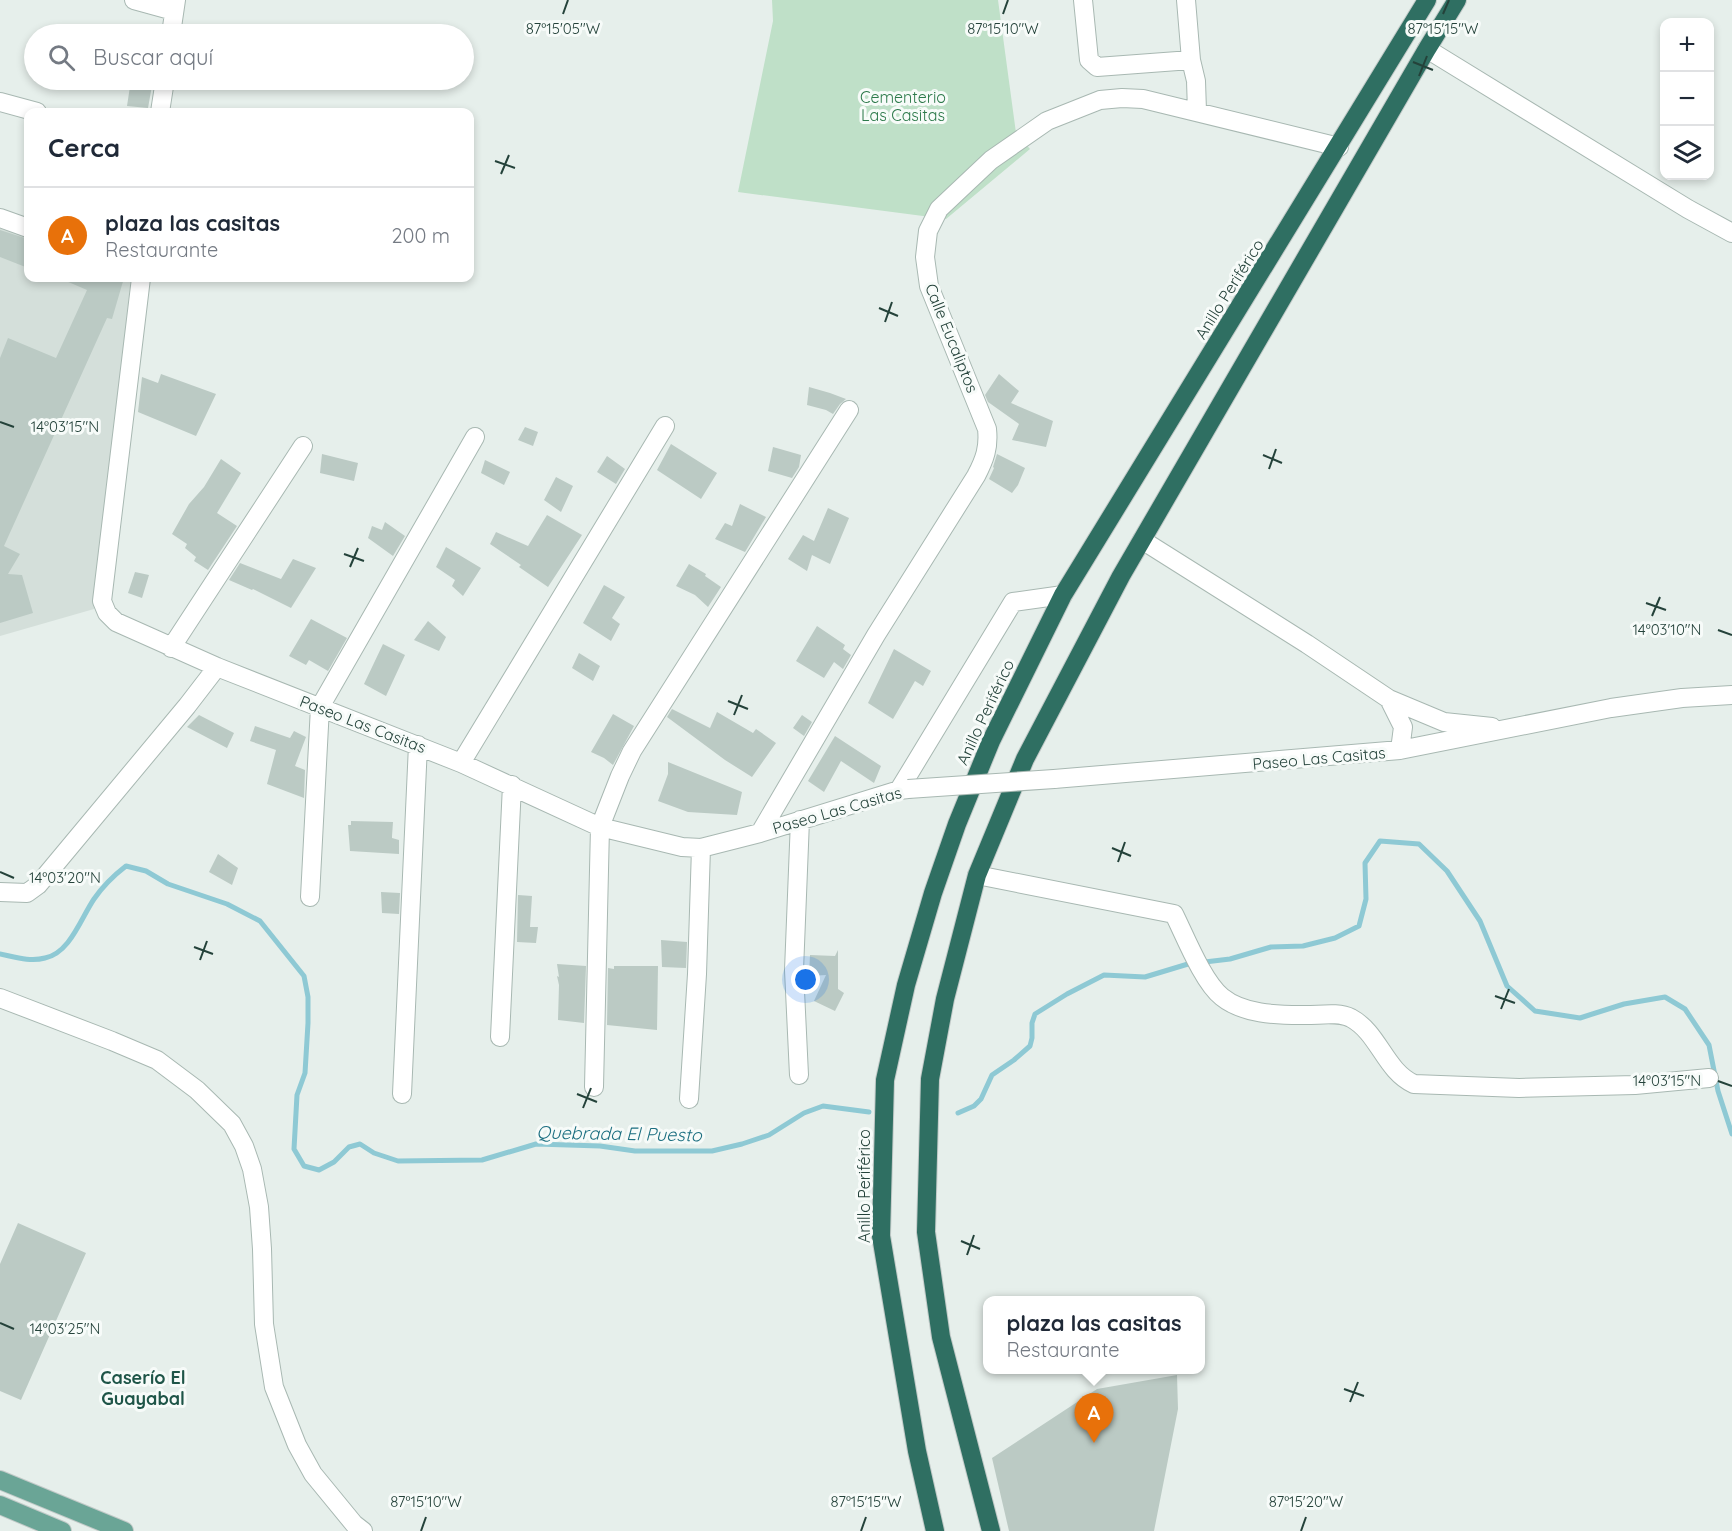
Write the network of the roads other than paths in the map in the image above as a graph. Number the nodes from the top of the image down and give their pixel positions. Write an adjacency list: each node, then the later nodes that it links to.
1 (134, 0): 6 (street)
2 (1083, 0): 9 (street)
3 (1186, 0): 9 (street)
4 (1427, 0): 15 (highway, Anillo Periférico)
5 (1457, 0): 8 (highway)
6 (175, 6): 7 (street)
7 (172, 24)
8 (1427, 49): 18 (street); 24 (highway)
9 (1191, 60): 14 (street)
10 (163, 90): 13 (street)
11 (0, 102): 12 (street)
12 (24, 108)
13 (161, 108)
14 (1197, 111): 15 (street, Calle Eucaliptos); 39 (street, Calle Eucaliptos)
15 (1339, 147): 25 (highway, Anillo Periférico)
16 (0, 218): 17 (street)
17 (24, 227)
18 (1732, 233)
19 (141, 282): 26 (street, Paseo Las Casitas)
20 (849, 410): 38 (street)
21 (665, 426): 34 (street)
22 (475, 437): 30 (street)
23 (303, 446): 26 (street)
24 (1142, 540): 29 (street); 41 (highway)
25 (1063, 595): 36 (street); 56 (highway, Anillo Periférico)
26 (171, 648): 27 (street, Paseo Las Casitas)
27 (217, 667): 30 (street, Paseo Las Casitas); 42 (street)
28 (1732, 695): 31 (street, Paseo Las Casitas)
29 (1389, 699): 31 (street); 33 (street)
30 (320, 707): 32 (street, Paseo Las Casitas); 43 (street)
31 (1511, 729): 33 (street, Paseo Las Casitas)
32 (418, 745): 34 (street, Paseo Las Casitas); 49 (street)
33 (1400, 750): 36 (street, Paseo Las Casitas, bridge)
34 (460, 763): 35 (street, Paseo Las Casitas)
35 (512, 785): 38 (street, Paseo Las Casitas); 45 (street)
36 (903, 790): 37 (street, Paseo Las Casitas)
37 (800, 820): 39 (street, Paseo Las Casitas); 46 (street)
38 (600, 827): 40 (street, Paseo Las Casitas); 48 (street)
39 (760, 833): 40 (street, Paseo Las Casitas)
40 (701, 848): 50 (street)
41 (977, 875): 47 (street); 57 (highway)
42 (0, 892)
43 (310, 897)
44 (0, 998): 55 (street)
45 (500, 1037)
46 (799, 1075)
47 (1709, 1078)
48 (594, 1087)
49 (402, 1094)
50 (689, 1099)
51 (0, 1480): 54 (main road)
52 (0, 1505): 53 (main road)
53 (62, 1531)
54 (124, 1531)
55 (363, 1531)
56 (935, 1531)
57 (991, 1531)

